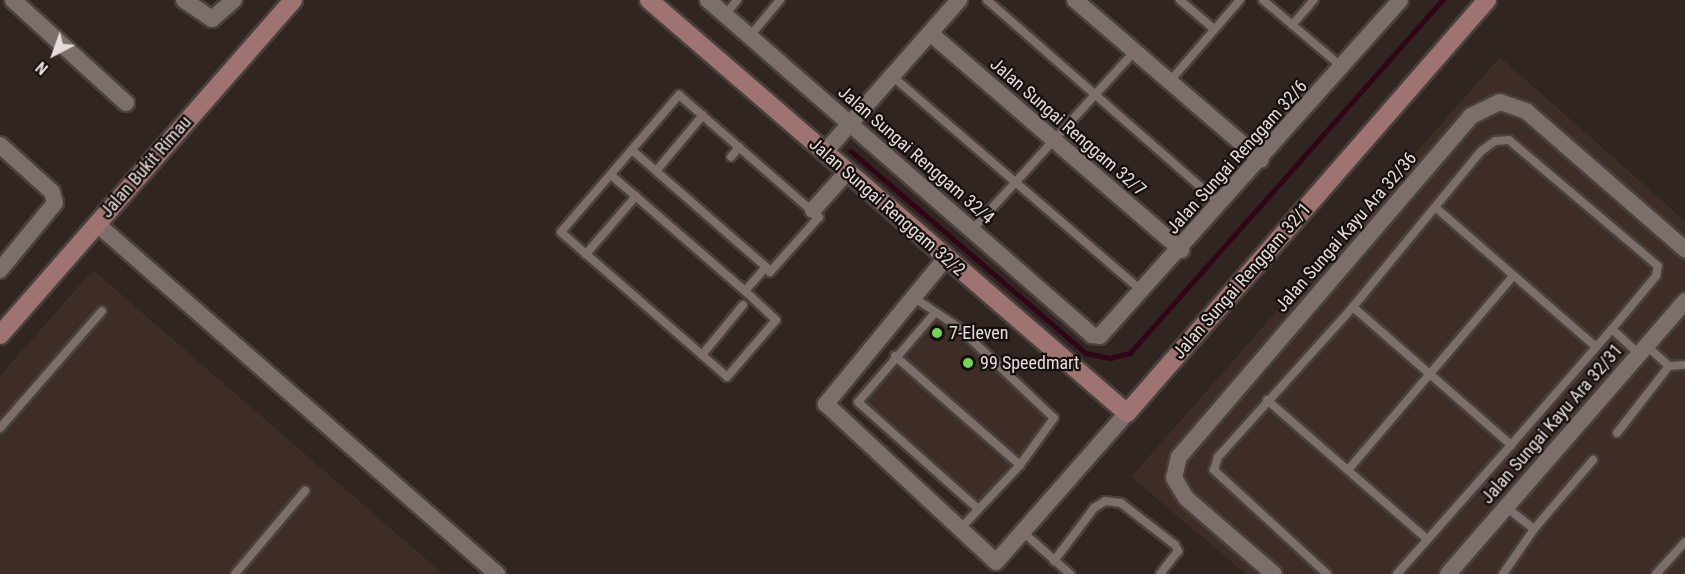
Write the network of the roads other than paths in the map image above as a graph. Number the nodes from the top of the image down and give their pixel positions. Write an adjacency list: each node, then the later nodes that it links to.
1 (13, 0): 28 (street)
2 (184, 0): 3 (street)
3 (234, 0)
4 (293, 0): 46 (street, Jalan Bukit Rimau)
5 (649, 0): 35 (street, Jalan Sungai Renggam 32/2)
6 (708, 0): 18 (street, Jalan Sungai Renggam 32/4)
7 (737, 0): 18 (lane)
8 (780, 0): 22 (lane)
9 (959, 0): 21 (street)
10 (987, 0): 27 (lane)
11 (1075, 0): 23 (street)
12 (1180, 0): 20 (lane)
13 (1240, 0): 20 (lane)
14 (1263, 0): 19 (lane)
15 (1314, 0): 19 (lane)
16 (1400, 0): 24 (street, Jalan Sungai Renggam 32/6)
17 (1487, 0): 74 (street, Jalan Sungai Renggam 32/1)
18 (724, 15): 22 (street, Jalan Sungai Renggam 32/4)
19 (1292, 25): 24 (lane)
20 (1214, 29): 26 (lane)
21 (930, 33): 25 (street); 31 (street, Jalan Sungai Renggam 32/7)
22 (750, 36): 30 (street, Jalan Sungai Renggam 32/4)
23 (1135, 51): 26 (street); 27 (lane)
24 (1342, 67): 37 (street, Jalan Sungai Renggam 32/6)
25 (892, 76): 30 (street); 41 (lane)
26 (1170, 81): 37 (street)
27 (1096, 94): 31 (lane); 43 (lane)
28 (126, 103)
29 (703, 115): 33 (lane); 34 (lane); 38 (lane)
30 (849, 123): 35 (street); 47 (street, Jalan Sungai Renggam 32/4)
31 (1055, 142): 41 (lane); 49 (street, Jalan Sungai Renggam 32/7)
32 (0, 145): 52 (street)
33 (739, 147): 36 (lane); 45 (lane)
34 (632, 150): 38 (lane); 40 (lane)
35 (825, 152): 39 (street, Jalan Sungai Renggam 32/2)
36 (731, 157)
37 (1261, 160): 43 (street, Jalan Sungai Renggam 32/6)
38 (656, 171): 55 (lane)
39 (846, 172): 45 (street); 51 (street, Jalan Sungai Renggam 32/2)
40 (611, 175): 42 (lane); 50 (lane)
41 (1015, 182): 47 (lane); 56 (lane)
42 (636, 196): 50 (lane); 55 (lane)
43 (1222, 205): 49 (street, Jalan Sungai Renggam 32/6)
44 (1435, 207): 54 (lane); 60 (lane); 63 (lane)
45 (813, 210): 53 (lane)
46 (97, 224): 64 (street, Jalan Bukit Rimau); 91 (street)
47 (972, 230): 65 (street, Jalan Sungai Renggam 32/4)
48 (1685, 249): 94 (street, Jalan Sungai Kayu Ara 32/36)
49 (1181, 250): 56 (street, Jalan Sungai Renggam 32/6)
50 (586, 254): 68 (lane)
51 (945, 259): 57 (street); 74 (street, Jalan Sungai Renggam 32/2)
52 (0, 270)
53 (770, 272)
54 (1514, 276): 66 (lane); 72 (lane)
55 (745, 291): 68 (lane)
56 (1143, 292): 65 (street, Jalan Sungai Renggam 32/6)
57 (913, 297): 62 (lane); 84 (street)
58 (1685, 300): 67 (street, Jalan Sungai Kayu Ara 32/31)
59 (743, 305): 68 (lane)
60 (1353, 307): 72 (lane); 73 (lane)
61 (102, 311): 75 (lane)
62 (934, 314): 69 (lane); 79 (lane)
63 (1612, 329): 66 (lane); 67 (lane)
64 (0, 335)
65 (1100, 336)
66 (1596, 347): 77 (lane)
67 (1642, 350): 71 (lane); 82 (street, Jalan Sungai Kayu Ara 32/31)
68 (702, 355)
69 (895, 356): 79 (lane); 83 (lane)
70 (1685, 365): 71 (lane)
71 (1669, 366): 76 (lane)
72 (1432, 374): 77 (lane); 80 (lane)
73 (1267, 400): 80 (lane); 95 (lane)
74 (1127, 413): 86 (street, Jalan Sungai Renggam 32/1)
75 (0, 428)
76 (1617, 433)
77 (1511, 445): 87 (lane)
78 (1593, 460): 85 (lane)
79 (1020, 465): 83 (lane)
80 (1348, 470): 87 (lane)
81 (305, 491): 90 (lane)
82 (1506, 507): 85 (lane); 97 (street, Jalan Sungai Kayu Ara 32/31)
83 (978, 508): 84 (lane)
84 (960, 529): 86 (street, Jalan Sungai Renggam 32/1)
85 (1533, 530): 98 (lane)
86 (1024, 533): 89 (lane)
87 (1427, 539): 96 (lane)
88 (1685, 542): 99 (lane)
89 (1054, 561): 92 (lane); 93 (lane)
90 (235, 574)
91 (496, 574)
92 (1070, 574)
93 (1160, 574)
94 (1274, 574)
95 (1327, 574)
96 (1397, 574)
97 (1448, 574)
98 (1503, 574)
99 (1656, 574)

